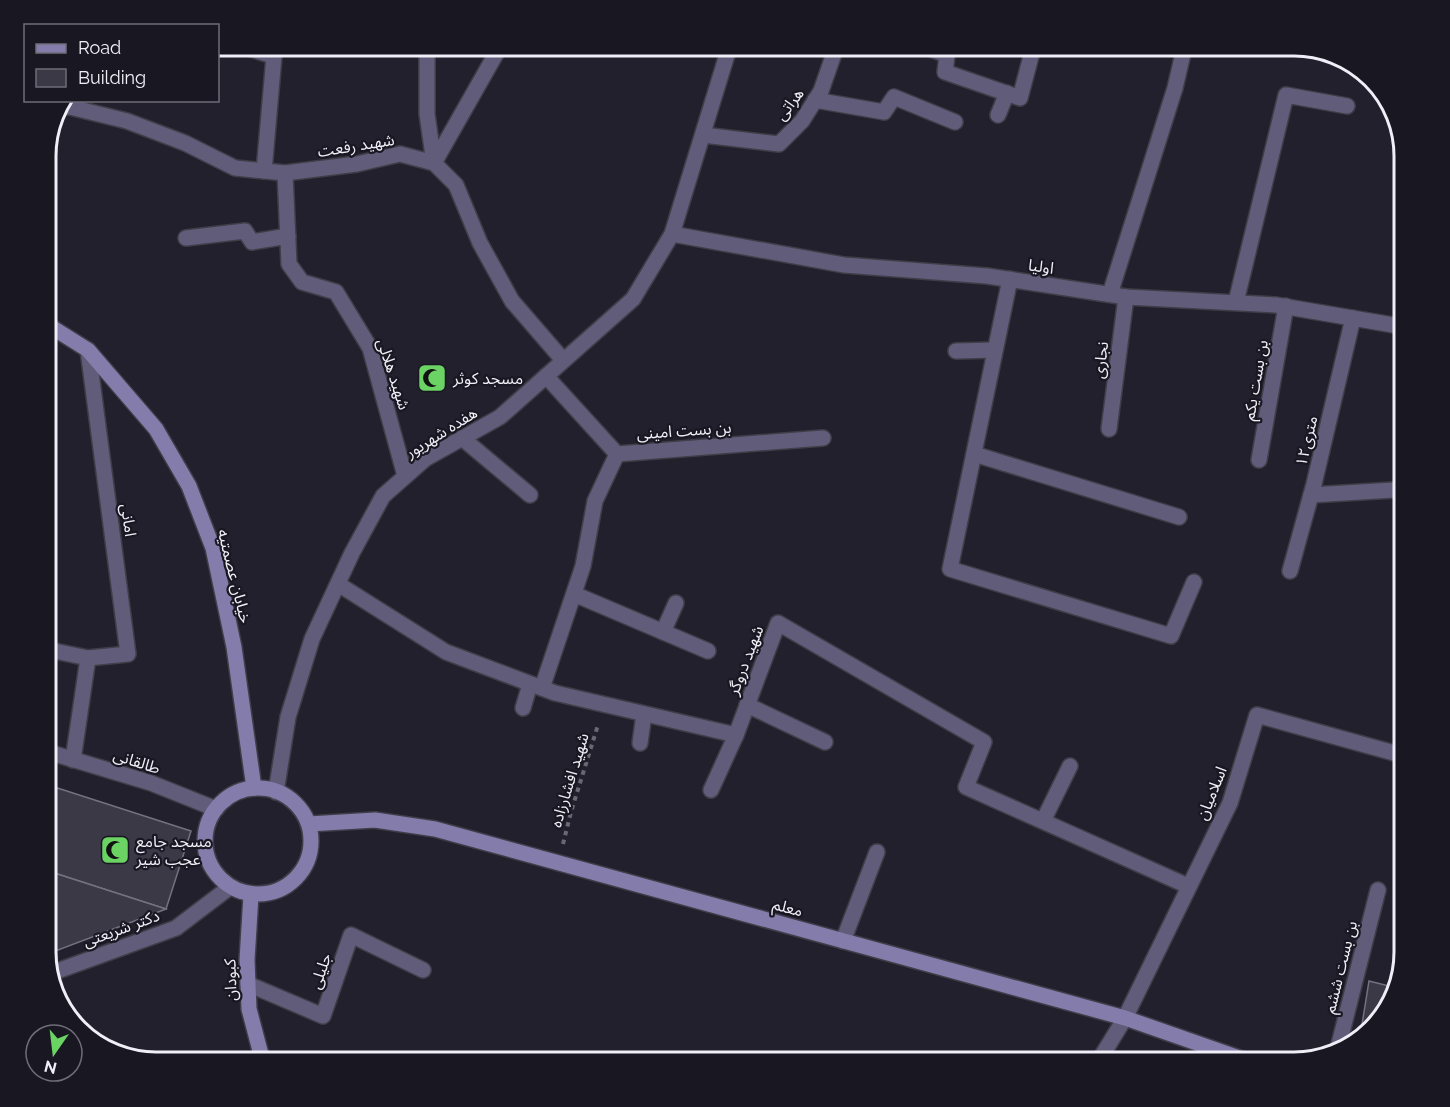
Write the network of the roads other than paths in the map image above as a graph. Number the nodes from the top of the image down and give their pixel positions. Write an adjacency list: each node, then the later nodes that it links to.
1 (274, 56): 17 (street)
2 (427, 56): 16 (street)
3 (495, 56): 16 (street)
4 (727, 56): 15 (street, هفده شهریور)
5 (833, 56): 10 (street, هراتی)
6 (947, 56): 9 (street)
7 (1031, 56): 9 (street)
8 (1182, 56): 23 (street)
9 (1007, 93): 13 (street)
10 (815, 100): 14 (street); 15 (street, هراتی)
11 (1347, 106): 25 (street)
12 (68, 107): 17 (street, شهید رفعت)
13 (998, 115)
14 (955, 122)
15 (703, 135): 19 (street, هفده شهریور)
16 (434, 163): 18 (street, شهید رفعت); 33 (street)
17 (264, 171): 18 (street, شهید رفعت)
18 (285, 173): 20 (street, شهید هلالی)
19 (672, 234): 22 (street, اولیا); 33 (street, هفده شهریور)
20 (288, 236): 21 (street); 41 (street, شهید هلالی)
21 (186, 238)
22 (1010, 279): 23 (street, اولیا); 31 (street)
23 (1110, 294): 24 (street, اولیا)
24 (1126, 297): 25 (street, اولیا); 35 (street, نجاری)
25 (1236, 302): 26 (street, اولیا)
26 (1286, 306): 27 (street, اولیا); 40 (street, بن بست یکم)
27 (1353, 318): 28 (street, اولیا); 44 (street, ۱۲متری)
28 (1394, 325)
29 (56, 330): 30 (main road, خیابان عصمتیه)
30 (88, 350): 54 (street, امانی); 66 (main road, خیابان عصمتیه)
31 (995, 350): 32 (street); 39 (street)
32 (956, 351)
33 (563, 360): 34 (street, هفده شهریور)
34 (546, 376): 36 (street, هفده شهریور); 38 (street, بن بست امینی)
35 (1109, 429)
36 (462, 438): 41 (street, هفده شهریور); 43 (street)
37 (823, 438): 38 (street, بن بست امینی)
38 (617, 454): 49 (street)
39 (974, 454): 45 (street); 47 (street)
40 (1259, 460)
41 (405, 476): 48 (street, هفده شهریور)
42 (1394, 490): 44 (street)
43 (530, 495)
44 (1311, 495): 46 (street, ۱۲متری)
45 (1179, 517)
46 (1290, 572)
47 (1194, 582)
48 (338, 584): 55 (street); 68 (street, هفده شهریور)
49 (574, 594): 51 (street); 55 (street)
50 (676, 603): 51 (street)
51 (663, 632): 52 (street)
52 (708, 651)
53 (56, 652): 54 (street, امانی)
54 (88, 658): 64 (street)
55 (536, 686): 57 (street); 58 (street)
56 (747, 705): 59 (street, شهید دروگر); 60 (street); 70 (street, شهید دروگر)
57 (523, 708)
58 (644, 714): 59 (street); 61 (street)
59 (736, 735): 67 (street, شهید دروگر)
60 (825, 742)
61 (640, 743)
62 (1394, 753): 74 (street, اسلامیان)
63 (56, 754): 64 (street, طالقانی)
64 (73, 760): 69 (street, طالقانی)
65 (1070, 766): 70 (street)
66 (254, 788): 68 (main road); 69 (main road)
67 (711, 790)
68 (276, 792): 71 (main road)
69 (216, 809): 73 (main road)
70 (1043, 821): 74 (street, شهید دروگر)
71 (309, 824): 76 (main road); 77 (main road, معلم)
72 (877, 852): 77 (street)
73 (230, 886): 76 (main road); 79 (street, دکتر شریعتی)
74 (1188, 886): 81 (street, اسلامیان)
75 (1378, 890): 82 (street, بن بست ششم)
76 (251, 894): 80 (main road, کبودان)
77 (843, 941): 81 (main road, معلم)
78 (423, 970): 80 (street, جلیلی)
79 (58, 971)
80 (248, 984): 83 (main road, کبودان)
81 (1125, 1018): 84 (street, اسلامیان); 85 (main road, معلم)
82 (1340, 1040)
83 (261, 1052)
84 (1104, 1052)
85 (1222, 1052)

